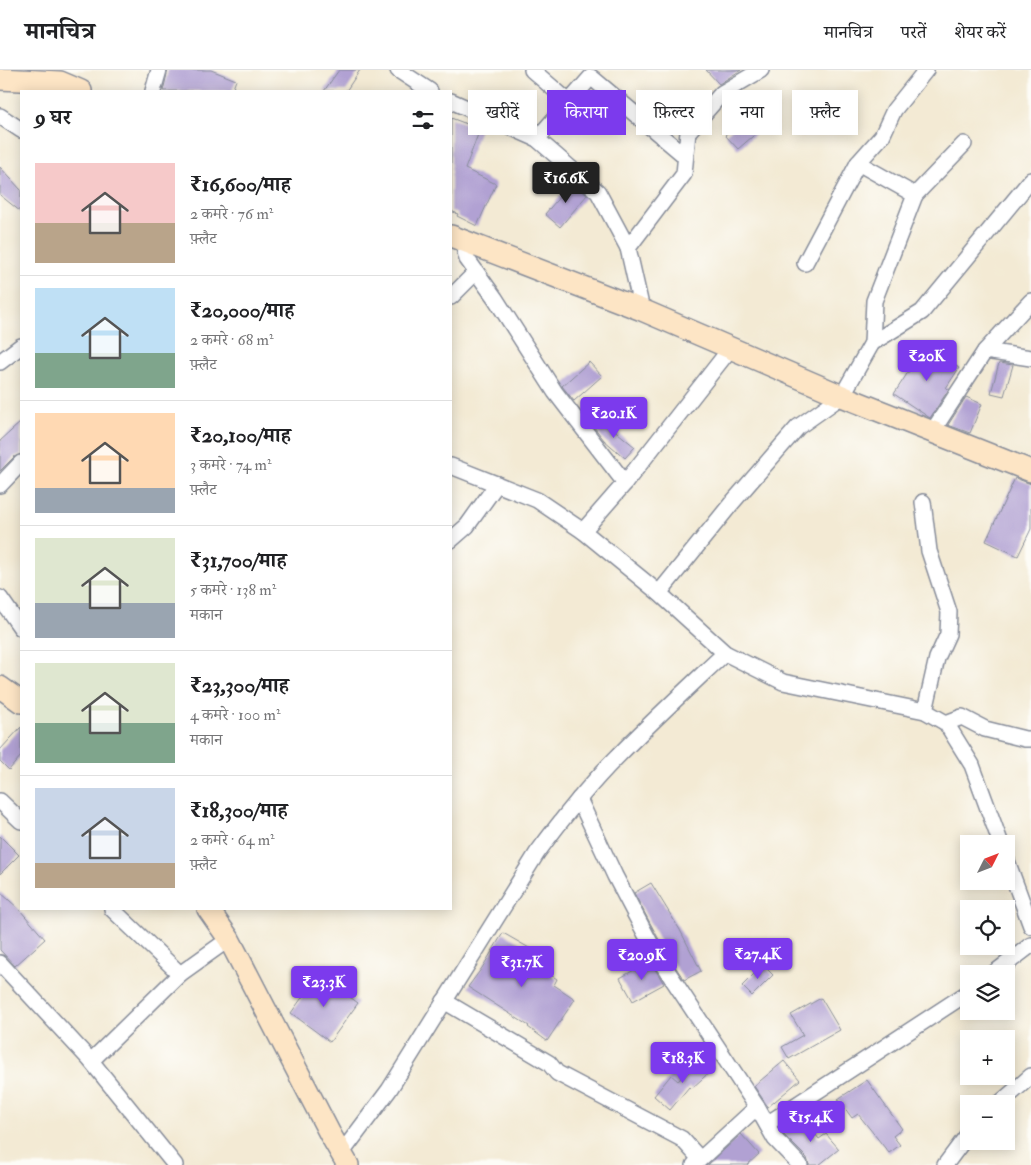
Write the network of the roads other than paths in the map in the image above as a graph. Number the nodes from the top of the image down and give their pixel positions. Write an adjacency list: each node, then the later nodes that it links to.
1 (159, 70): 8 (street)
2 (398, 70): 9 (street)
3 (532, 70): 10 (street)
4 (761, 70): 20 (street)
5 (926, 70): 21 (street)
6 (0, 79): 7 (main road)
7 (79, 90)
8 (153, 90)
9 (428, 90)
10 (555, 90)
11 (580, 90): 12 (street)
12 (607, 90)
13 (452, 101): 18 (street)
14 (626, 106): 20 (street)
15 (0, 116): 17 (street)
16 (547, 127): 18 (street)
17 (20, 129)
18 (537, 139): 25 (street)
19 (964, 144): 23 (street)
20 (686, 156): 25 (street)
21 (858, 163): 23 (street); 26 (street)
22 (1031, 180): 31 (street)
23 (915, 195): 31 (street)
24 (457, 238): 27 (street); 30 (main road)
25 (628, 248): 30 (street)
26 (806, 263)
27 (476, 272): 28 (street); 42 (street)
28 (452, 296)
29 (1031, 301): 34 (street)
30 (642, 310): 33 (main road)
31 (872, 343): 37 (street)
32 (20, 347): 36 (street)
33 (730, 349): 37 (main road); 42 (street)
34 (985, 351): 35 (street); 38 (street)
35 (1031, 358)
36 (0, 362)
37 (842, 396): 38 (main road); 48 (street)
38 (932, 432): 41 (main road)
39 (20, 464): 44 (street)
40 (452, 466): 43 (street)
41 (1031, 471)
42 (625, 483): 46 (street)
43 (497, 484): 46 (street); 47 (street)
44 (0, 485)
45 (923, 502): 54 (street)
46 (583, 532): 48 (street)
47 (452, 539)
48 (659, 593): 51 (street)
49 (0, 598): 50 (street)
50 (20, 627)
51 (725, 653): 54 (street); 57 (street)
52 (0, 687): 53 (main road)
53 (20, 701)
54 (925, 711): 55 (street)
55 (946, 723): 56 (street); 60 (street)
56 (1031, 739)
57 (579, 799): 71 (street); 75 (street)
58 (0, 801): 59 (street)
59 (20, 820)
60 (998, 835)
61 (1015, 882): 64 (street)
62 (113, 910): 69 (street)
63 (209, 910): 65 (main road)
64 (1031, 926)
65 (229, 939): 69 (street); 78 (main road)
66 (1031, 945): 68 (street)
67 (0, 962): 72 (street)
68 (1005, 965)
69 (180, 974): 72 (street)
70 (960, 998): 76 (street)
71 (444, 1001): 78 (street); 79 (street)
72 (90, 1061): 80 (street)
73 (1031, 1076): 74 (street)
74 (1009, 1095)
75 (758, 1107): 76 (street); 79 (street)
76 (767, 1124): 81 (street)
77 (960, 1146): 82 (street)
78 (344, 1159)
79 (697, 1162)
80 (175, 1165)
81 (800, 1165)
82 (946, 1165)

